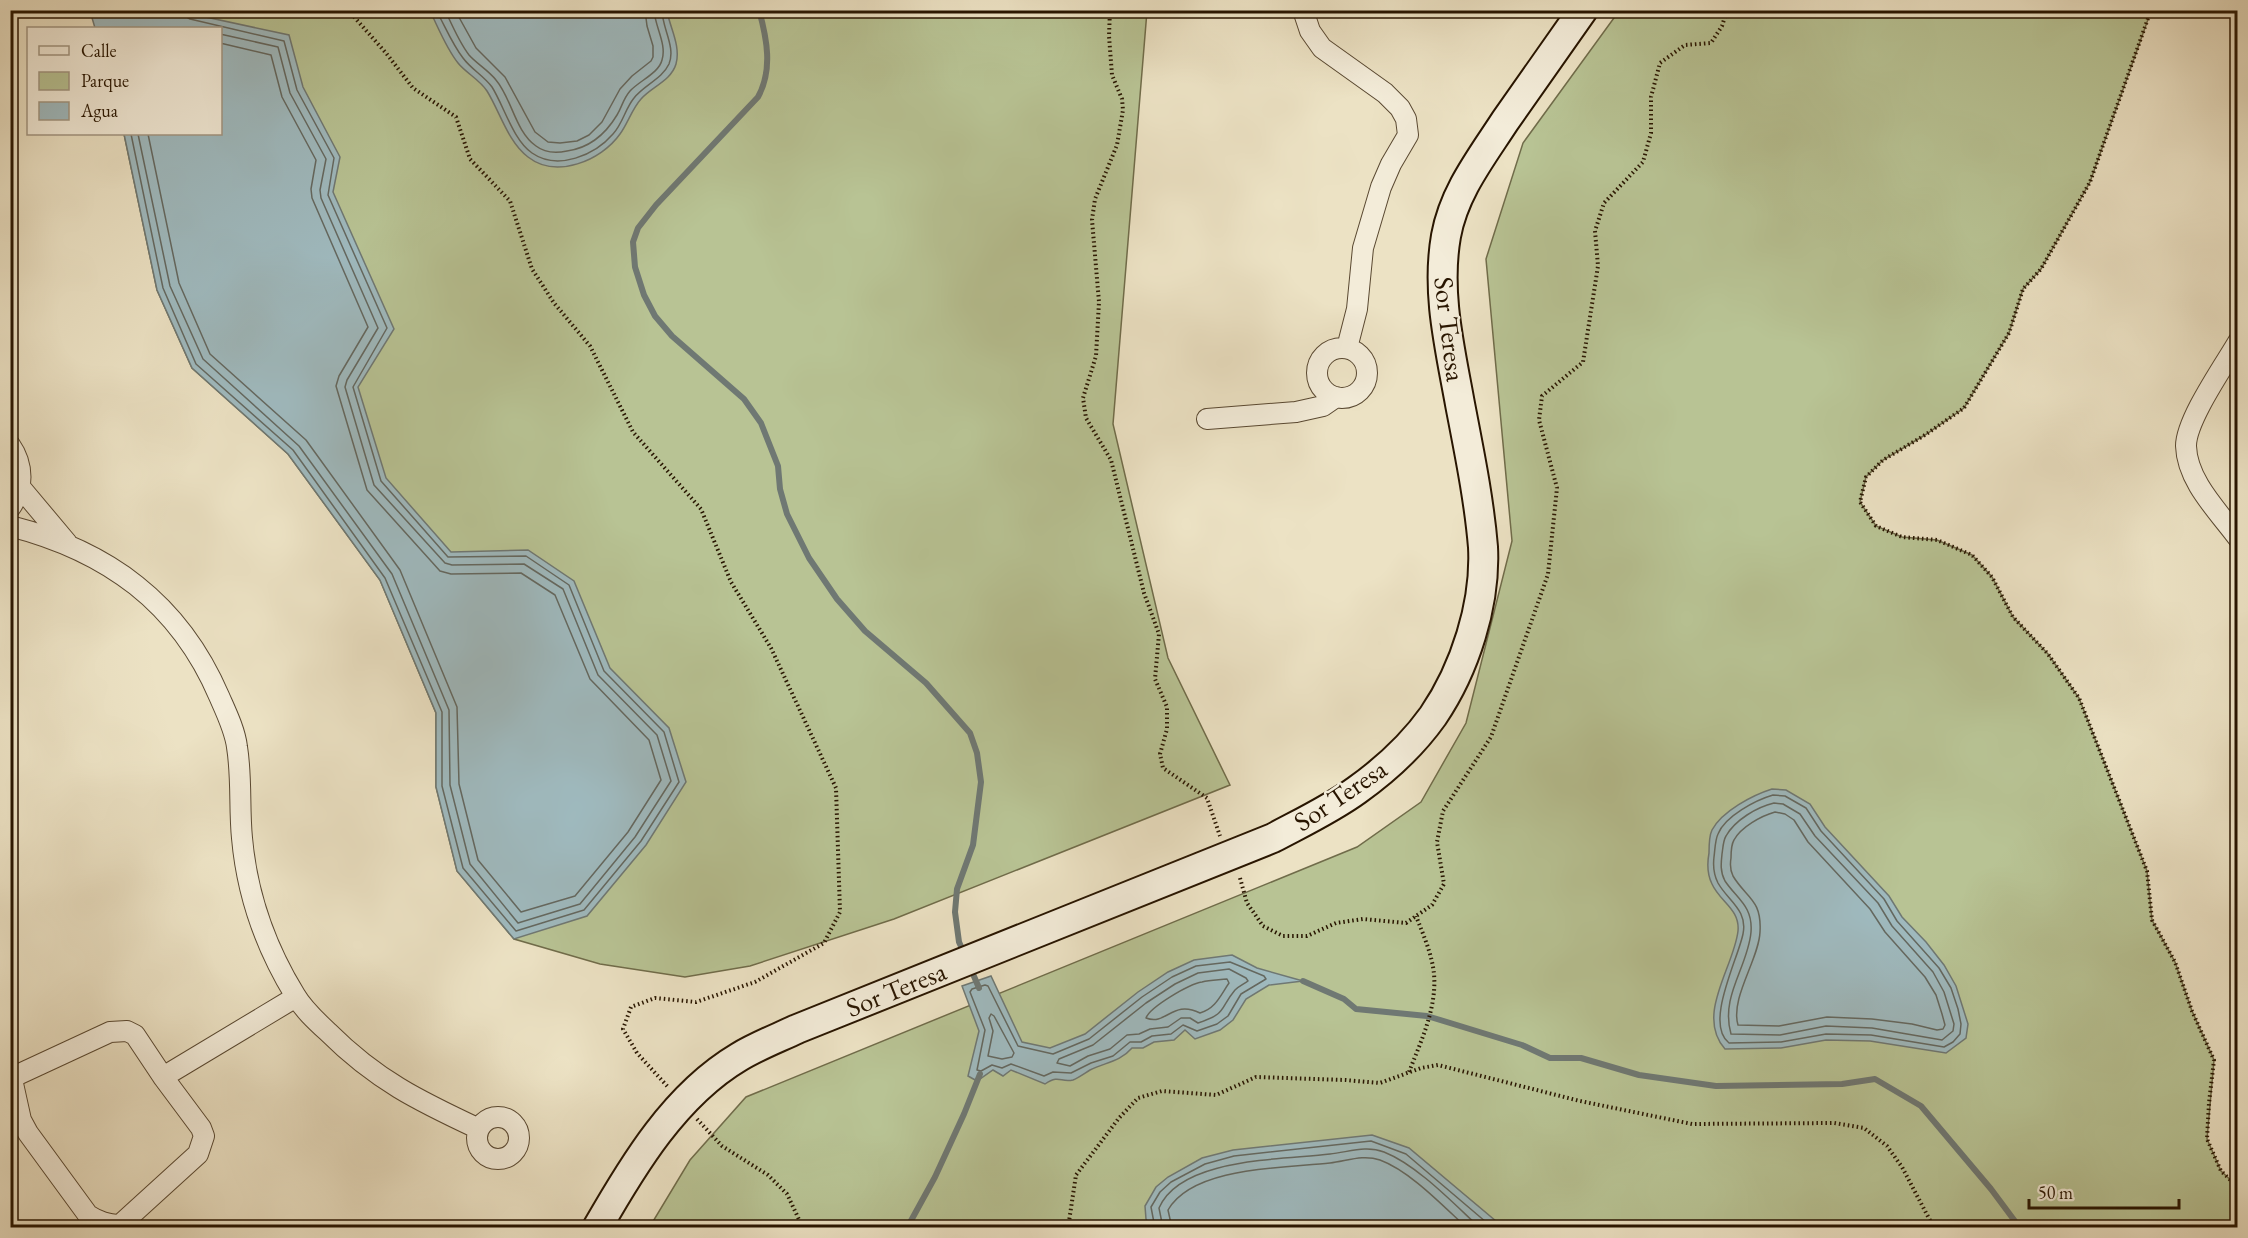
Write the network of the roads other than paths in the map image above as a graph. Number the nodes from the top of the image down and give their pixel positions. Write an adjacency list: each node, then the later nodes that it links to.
1 (1303, 10): 4 (street)
2 (1583, 10): 18 (street, Sor Teresa)
3 (2238, 342): 11 (street)
4 (1347, 348): 5 (street); 5 (street)
5 (1336, 397): 6 (street)
6 (1207, 419)
7 (10, 445): 8 (street)
8 (20, 487): 9 (street); 12 (street)
9 (10, 508)
10 (10, 526): 12 (street)
11 (2238, 538)
12 (67, 543): 13 (street)
13 (296, 997): 15 (street); 16 (street)
14 (12, 1074): 15 (street); 17 (street)
15 (163, 1077): 17 (street)
16 (479, 1129)
17 (121, 1226)
18 (597, 1227)

